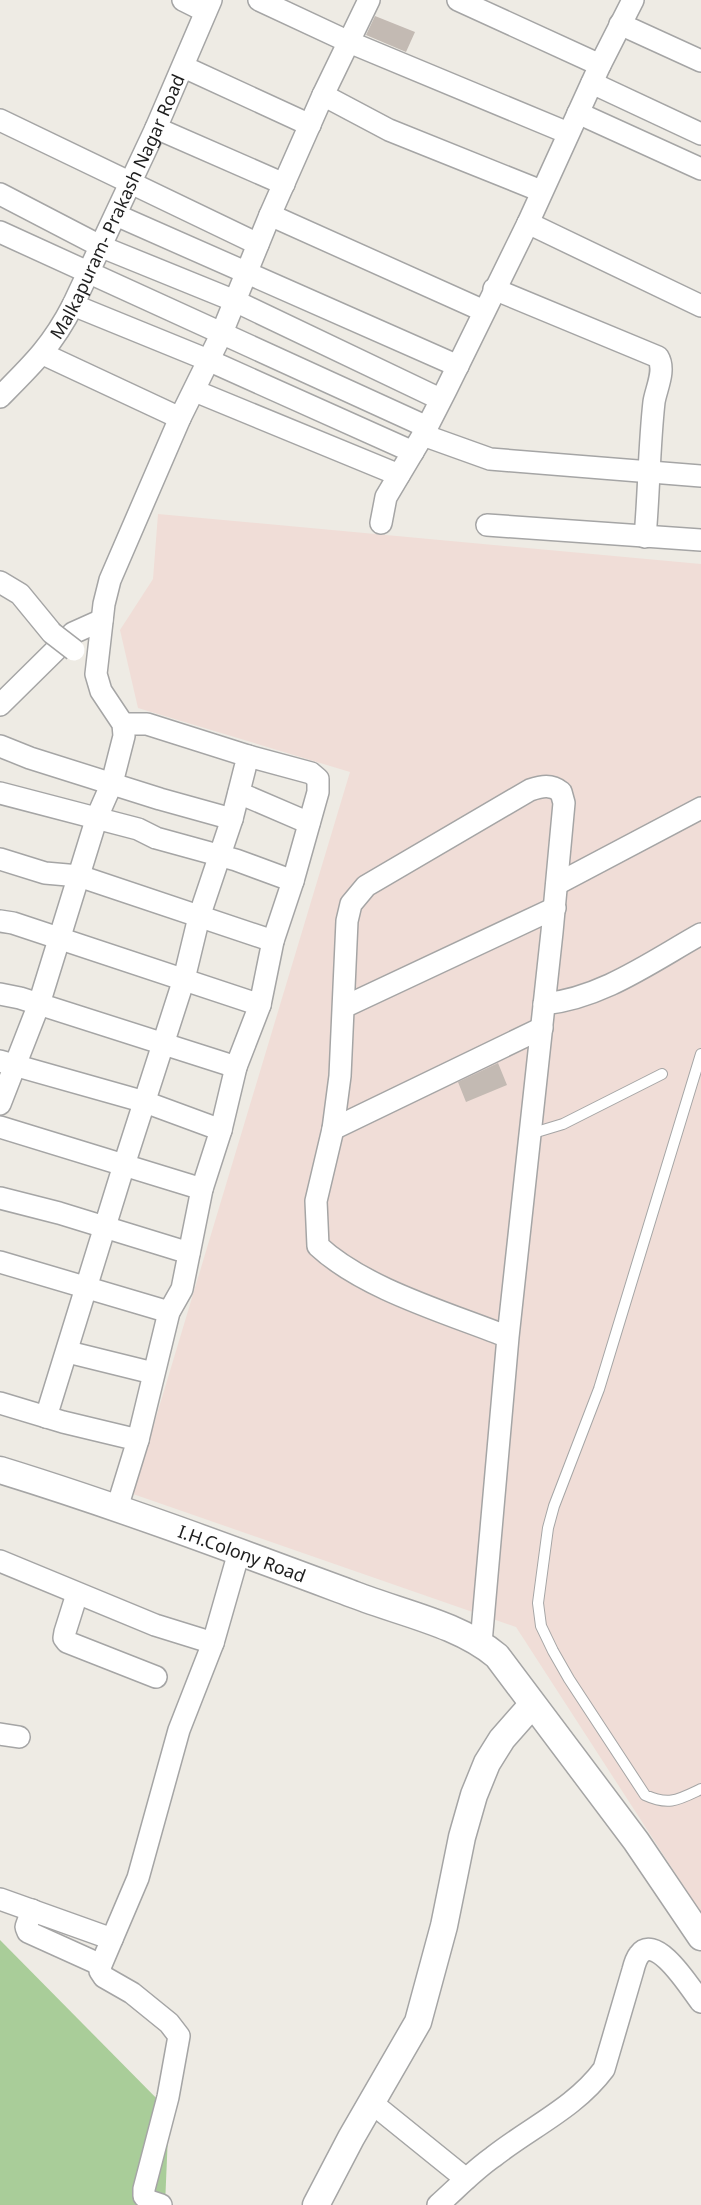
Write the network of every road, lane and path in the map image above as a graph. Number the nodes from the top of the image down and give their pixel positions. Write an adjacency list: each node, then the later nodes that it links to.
1 (183, 0): 6 (street)
2 (259, 0): 8 (street)
3 (369, 0): 8 (street)
4 (458, 0): 11 (street)
5 (632, 0): 7 (street)
6 (208, 6): 10 (street, Malkapuram- Prakash Nagar Road)
7 (620, 24): 9 (street); 11 (street)
8 (349, 42): 12 (street); 17 (street)
9 (701, 60)
10 (184, 67): 15 (street); 16 (street, Malkapuram- Prakash Nagar Road)
11 (596, 74): 13 (street); 18 (street)
12 (323, 95): 15 (street); 22 (street)
13 (578, 112): 17 (street); 19 (street)
14 (0, 120): 20 (street)
15 (310, 125): 21 (street)
16 (156, 128): 20 (street, Malkapuram- Prakash Nagar Road); 21 (street)
17 (568, 133): 22 (street)
18 (701, 134)
19 (701, 169)
20 (130, 184): 24 (street, Malkapuram- Prakash Nagar Road); 28 (street)
21 (284, 184): 25 (street)
22 (541, 191): 26 (street)
23 (0, 194): 29 (street)
24 (116, 215): 29 (street, Malkapuram- Prakash Nagar Road); 30 (street)
25 (270, 215): 28 (street); 36 (street)
26 (528, 223): 32 (street); 35 (street)
27 (0, 232): 31 (street)
28 (258, 244): 30 (street)
29 (102, 247): 31 (street, Malkapuram- Prakash Nagar Road); 33 (street)
30 (246, 272): 33 (street); 40 (street)
31 (90, 273): 34 (street, Malkapuram- Prakash Nagar Road); 37 (street)
32 (494, 289): 36 (street); 46 (street)
33 (234, 301): 37 (street); 43 (street)
34 (73, 306): 38 (street, Malkapuram- Prakash Nagar Road); 39 (street)
35 (701, 306)
36 (484, 311): 40 (street)
37 (222, 332): 39 (street); 45 (street)
38 (43, 354): 42 (street, Malkapuram- Prakash Nagar Road); 44 (street)
39 (208, 360): 41 (street); 45 (street)
40 (458, 366): 43 (street)
41 (195, 391): 44 (street); 47 (street)
42 (0, 397)
43 (440, 399): 45 (street)
44 (180, 418): 54 (street)
45 (421, 438): 46 (street); 47 (street)
46 (650, 473): 48 (street); 51 (street)
47 (399, 475): 49 (street)
48 (701, 476)
49 (381, 523)
50 (487, 525): 51 (street)
51 (645, 537): 52 (street)
52 (701, 540)
53 (0, 582): 55 (street, bridge)
54 (103, 612): 55 (street); 56 (street)
55 (98, 659): 57 (street)
56 (0, 705)
57 (123, 724): 59 (street); 60 (street)
58 (0, 746): 60 (street)
59 (248, 756): 62 (street); 66 (street)
60 (112, 783): 64 (street); 65 (street)
61 (0, 793): 64 (street)
62 (239, 793): 65 (street); 66 (street)
63 (701, 808): 71 (street)
64 (97, 817): 67 (street); 69 (street)
65 (232, 819): 67 (street)
66 (309, 823): 70 (street)
67 (220, 855): 70 (street); 73 (street)
68 (0, 859): 69 (street)
69 (79, 876): 73 (street); 76 (street)
70 (293, 881): 77 (street)
71 (557, 884): 72 (street); 83 (street)
72 (555, 908): 81 (street); 83 (street)
73 (199, 917): 77 (street); 78 (street)
74 (0, 921): 76 (street)
75 (701, 934): 81 (street)
76 (60, 938): 78 (street); 80 (street)
77 (273, 941): 82 (street)
78 (184, 979): 82 (street); 85 (street)
79 (0, 994): 80 (street)
80 (39, 1004): 85 (street); 87 (street)
81 (544, 1004): 84 (street)
82 (260, 1005): 88 (street)
83 (344, 1007): 93 (street)
84 (542, 1028): 93 (street); 95 (street)
85 (163, 1043): 88 (street); 90 (street)
86 (701, 1054): 119 (lane)
87 (7, 1062): 90 (street); 91 (street)
88 (236, 1067): 94 (street)
89 (662, 1074): 95 (lane)
90 (146, 1102): 94 (street); 96 (street)
91 (0, 1104)
92 (0, 1127): 96 (street)
93 (333, 1129): 104 (street)
94 (221, 1130): 97 (street)
95 (530, 1134): 104 (street)
96 (124, 1165): 97 (street); 99 (street)
97 (202, 1189): 100 (street)
98 (0, 1198): 99 (street)
99 (104, 1228): 100 (street); 102 (street)
100 (189, 1253): 103 (street)
101 (0, 1262): 102 (street)
102 (86, 1286): 103 (street); 105 (street)
103 (169, 1312): 106 (street)
104 (508, 1337): 116 (street)
105 (68, 1352): 106 (street); 108 (street)
106 (153, 1373): 109 (street)
107 (0, 1403): 108 (street)
108 (46, 1417): 109 (street)
109 (138, 1440): 111 (street)
110 (0, 1470): 111 (street, I.H.Colony Road)
111 (117, 1508): 112 (street, I.H.Colony Road)
112 (239, 1552): 115 (street); 116 (street, I.H.Colony Road)
113 (0, 1561): 114 (street)
114 (77, 1594): 115 (street); 117 (street)
115 (213, 1643): 123 (street)
116 (481, 1643): 118 (street, I.H.Colony Road)
117 (156, 1677)
118 (532, 1705): 122 (street, I.H.Colony Road); 126 (street)
119 (701, 1789)
120 (0, 1899): 121 (street)
121 (32, 1910): 123 (street); 124 (street)
122 (701, 1937)
123 (112, 1939): 124 (street)
124 (100, 1964): 128 (street)
125 (701, 2002): 127 (street)
126 (386, 2115): 127 (street); 129 (street)
127 (466, 2179): 130 (street)
128 (161, 2205)
129 (316, 2205)
130 (438, 2205)

